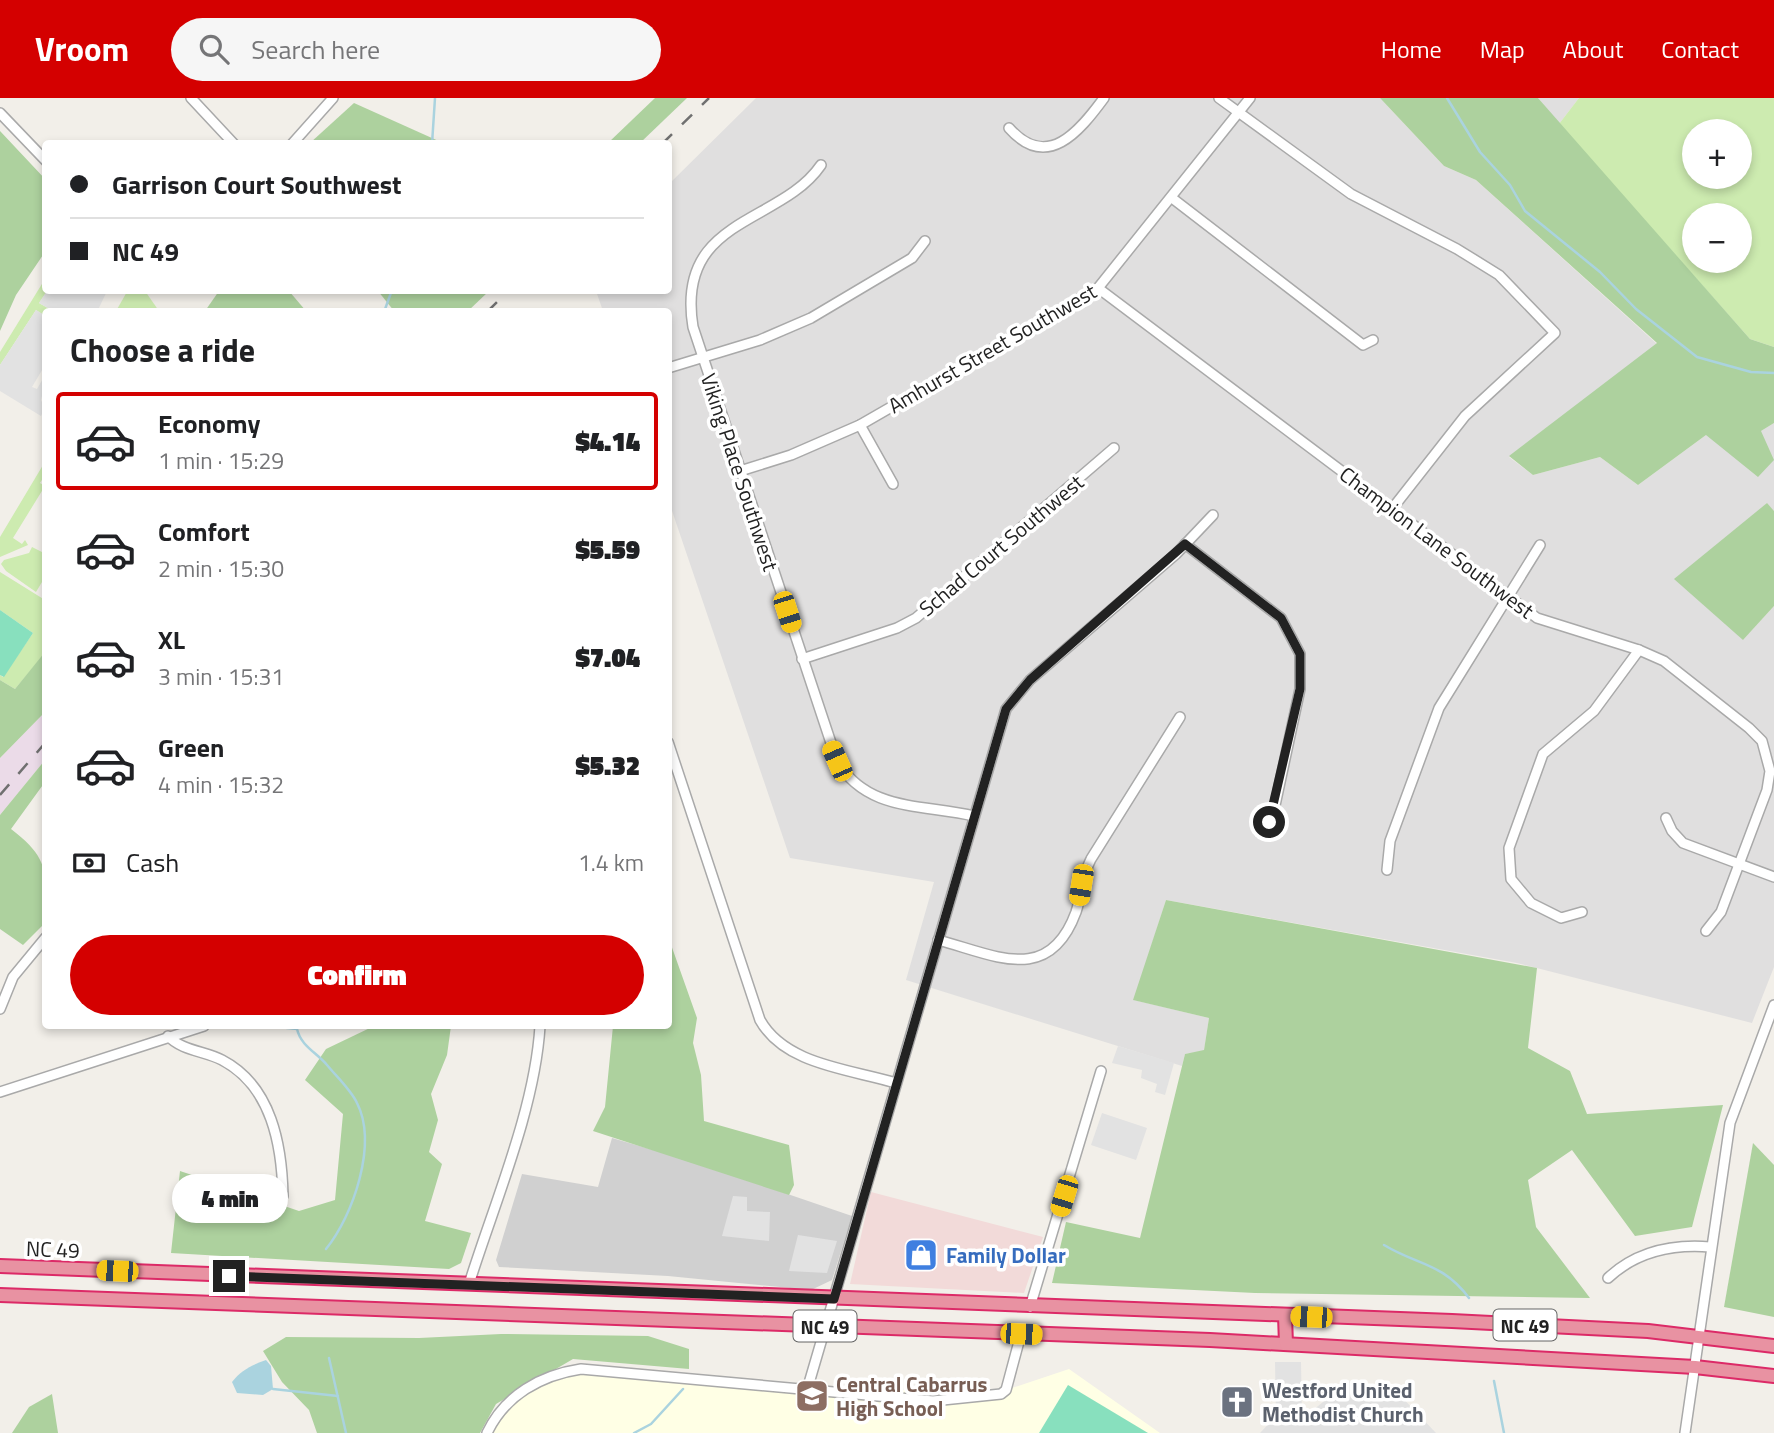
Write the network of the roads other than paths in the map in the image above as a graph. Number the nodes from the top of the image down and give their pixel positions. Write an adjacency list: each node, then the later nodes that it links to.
1 (191, 98): 9 (street)
2 (333, 98): 10 (street)
3 (1104, 98): 8 (street)
4 (1219, 98): 7 (street)
5 (1251, 98): 7 (street, Amhurst Street Southwest)
6 (0, 113): 11 (street)
7 (1239, 113): 13 (street, Amhurst Street Southwest); 23 (street)
8 (1009, 128)
9 (230, 140)
10 (296, 140)
11 (42, 157)
12 (821, 165): 17 (street, Viking Place Southwest)
13 (1172, 198): 15 (street, Amhurst Street Southwest); 16 (street)
14 (925, 241): 17 (street)
15 (1098, 288): 19 (street, Amhurst Street Southwest); 23 (street, Champion Lane Southwest)
16 (1373, 340)
17 (703, 358): 18 (street); 21 (street, Viking Place Southwest)
18 (672, 367)
19 (860, 425): 21 (street, Amhurst Street Southwest); 22 (street)
20 (1114, 449): 29 (street, Schad Court Southwest)
21 (740, 471): 29 (street, Viking Place Southwest)
22 (893, 484)
23 (1392, 509): 27 (street, Champion Lane Southwest)
24 (1213, 515): 25 (street)
25 (1185, 544): 32 (street); 34 (street)
26 (1540, 545): 27 (street)
27 (1508, 595): 28 (street, Champion Lane Southwest); 36 (street)
28 (1639, 650): 35 (street, Champion Lane Southwest); 38 (street)
29 (802, 659): 32 (street, Viking Place Southwest)
30 (1180, 717): 40 (street)
31 (672, 754): 48 (street)
32 (974, 816): 40 (street)
33 (1667, 818): 35 (street)
34 (1259, 832)
35 (1739, 864): 37 (street); 39 (street, Champion Lane Southwest)
36 (1387, 870)
37 (1774, 877)
38 (1582, 912)
39 (1706, 931)
40 (938, 940): 48 (street)
41 (42, 942): 43 (street)
42 (1774, 1004): 51 (street)
43 (0, 1009)
44 (194, 1029): 46 (street)
45 (540, 1029): 54 (street)
46 (168, 1037): 49 (street); 50 (street)
47 (1101, 1071): 57 (street)
48 (896, 1083): 56 (street)
49 (0, 1092)
50 (283, 1196)
51 (1710, 1247): 53 (street); 61 (street)
52 (0, 1266): 54 (highway, NC 49 / NC 49)
53 (1608, 1278)
54 (469, 1284): 56 (highway, NC 49 / NC 49)
55 (0, 1295): 59 (highway, NC 49)
56 (834, 1299): 57 (highway, NC 49); 59 (street)
57 (1030, 1307): 58 (highway, NC 49)
58 (1285, 1316): 61 (highway, NC 49); 62 (highway)
59 (827, 1326): 60 (highway, NC 49); 66 (street)
60 (1021, 1334): 62 (highway, NC 49); 66 (street)
61 (1700, 1337): 63 (highway, NC 49); 64 (street)
62 (1286, 1345): 64 (highway, NC 49)
63 (1774, 1346)
64 (1695, 1367): 65 (highway, NC 49); 68 (street)
65 (1774, 1376)
66 (807, 1390): 67 (street)
67 (487, 1433)
68 (1685, 1433)

